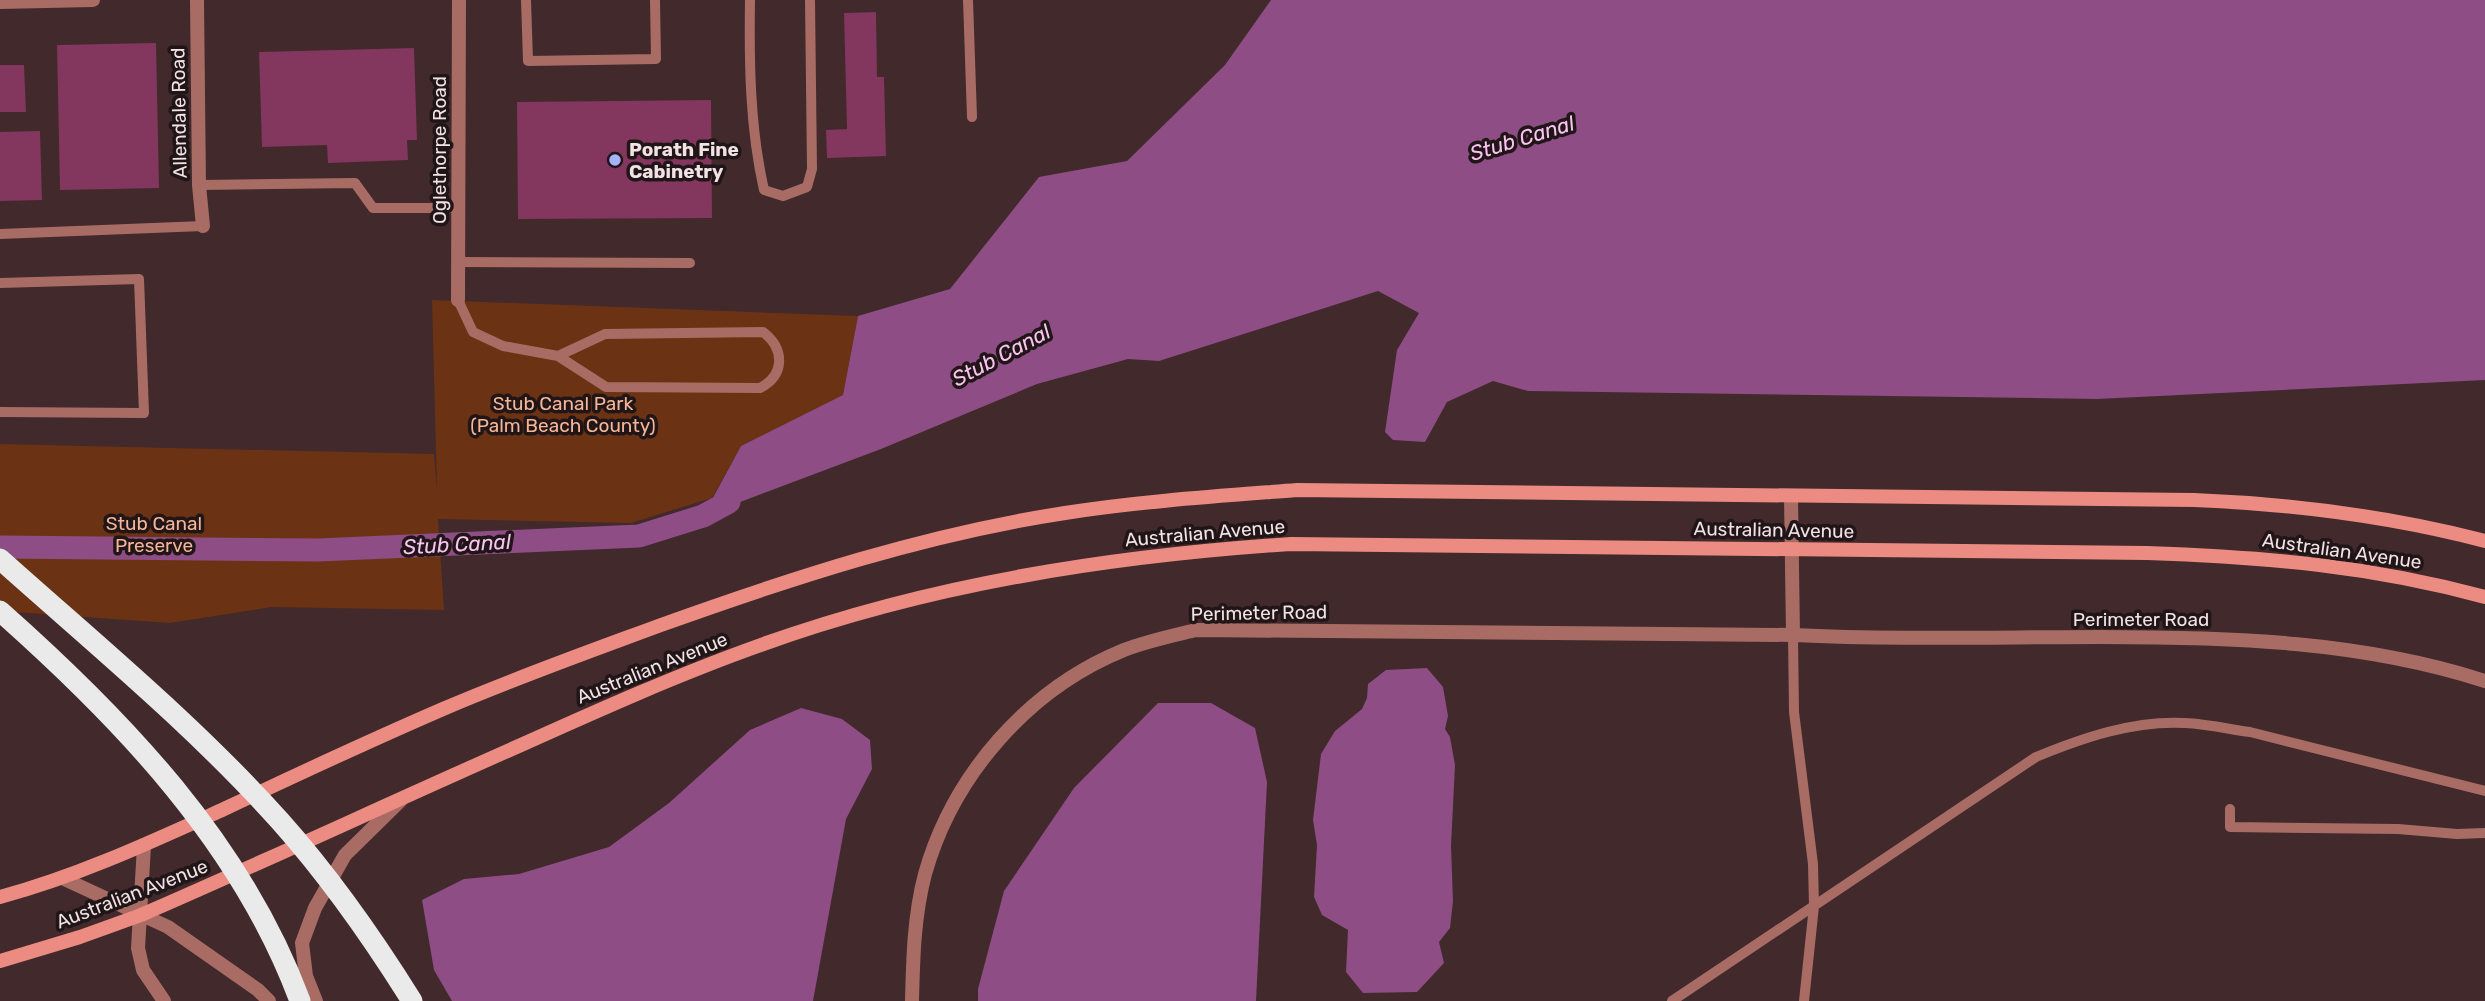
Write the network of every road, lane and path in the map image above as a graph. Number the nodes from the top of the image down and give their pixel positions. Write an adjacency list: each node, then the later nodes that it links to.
1 (93, 0): 9 (street)
2 (197, 0): 11 (street, Allendale Road)
3 (459, 0): 12 (street, Oglethorpe Road)
4 (526, 0): 5 (lane)
5 (656, 0)
6 (750, 0): 7 (lane)
7 (810, 0)
8 (968, 0): 10 (lane)
9 (0, 2)
10 (972, 117)
11 (199, 186): 12 (lane); 13 (street, Allendale Road)
12 (458, 208): 15 (street, Oglethorpe Road)
13 (203, 226): 14 (lane)
14 (0, 234)
15 (458, 262): 16 (lane); 18 (street, Oglethorpe Road)
16 (690, 263)
17 (0, 283): 20 (lane)
18 (458, 300): 19 (lane)
19 (558, 356): 19 (lane)
20 (0, 412)
21 (1791, 497): 22 (main road, Australian Avenue); 23 (street); 33 (main road, Australian Avenue)
22 (2485, 541)
23 (1791, 550): 25 (main road, Australian Avenue); 27 (street); 30 (main road, Australian Avenue)
24 (0, 559): 43 (highway, bridge)
25 (2485, 597)
26 (0, 611): 41 (highway, bridge)
27 (1793, 635): 28 (street, Perimeter Road); 36 (lane); 44 (street, Perimeter Road)
28 (2485, 681)
29 (2485, 791): 36 (lane)
30 (404, 797): 37 (main road, Australian Avenue); 42 (street)
31 (2230, 809): 32 (lane)
32 (2485, 833)
33 (144, 846): 34 (main road, Australian Avenue); 37 (street)
34 (62, 878): 35 (main road, Australian Avenue); 37 (street)
35 (0, 897)
36 (1814, 906): 45 (lane); 46 (lane)
37 (141, 915): 38 (main road, Australian Avenue); 39 (street); 40 (street)
38 (0, 961)
39 (164, 1001)
40 (270, 1001)
41 (300, 1001)
42 (316, 1001)
43 (412, 1001)
44 (912, 1001)
45 (1672, 1001)
46 (1804, 1001)

